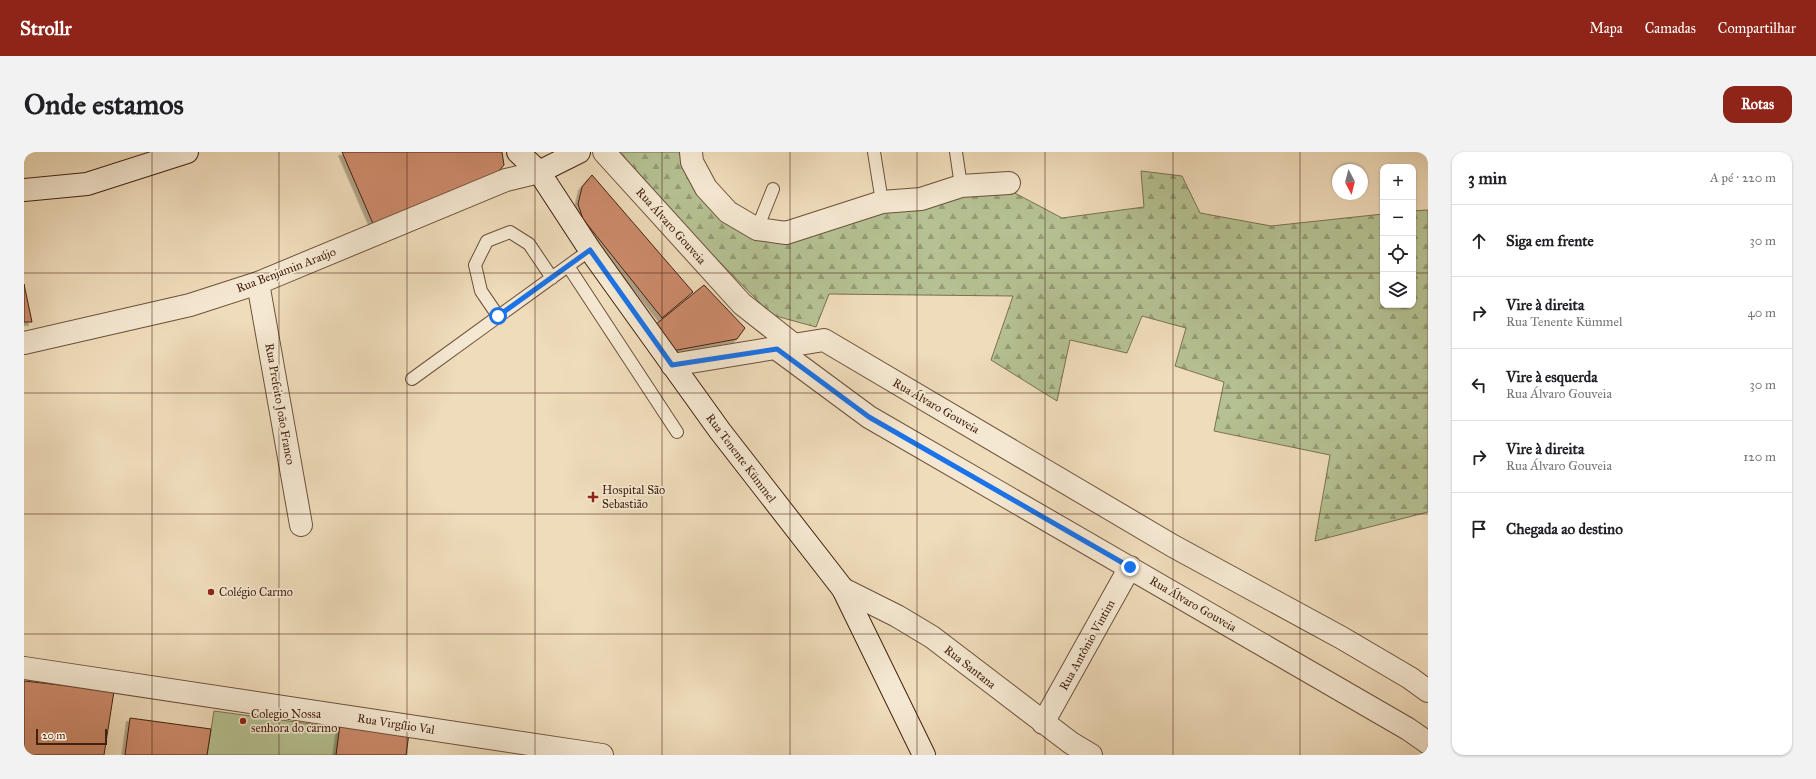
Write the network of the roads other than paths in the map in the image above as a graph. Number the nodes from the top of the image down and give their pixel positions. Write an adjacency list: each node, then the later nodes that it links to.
1 (187, 152): 12 (street)
2 (518, 152): 8 (street, Rua Tenente Kümmel)
3 (580, 152): 8 (street, Rua Benjamin Araújo)
4 (604, 152): 21 (street, Rua Álvaro Gouveia)
5 (691, 152): 14 (street)
6 (874, 152): 13 (lane)
7 (956, 152): 10 (lane)
8 (539, 172): 15 (street, Rua Tenente Kümmel); 18 (street, Rua Benjamin Araújo)
9 (1009, 183): 10 (street)
10 (961, 186): 13 (street)
11 (773, 189): 14 (lane)
12 (24, 190)
13 (882, 202): 14 (street)
14 (757, 229)
15 (590, 250): 16 (lane); 22 (street, Rua Tenente Kümmel)
16 (568, 266): 17 (lane); 24 (lane)
17 (552, 278): 19 (lane); 19 (lane)
18 (258, 283): 20 (street, Rua Benjamin Araújo); 25 (street, Rua Prefeito João Franco)
19 (498, 316): 23 (lane)
20 (24, 343)
21 (785, 347): 22 (street, Rua Álvaro Gouveia); 26 (street, Rua Álvaro Gouveia); 29 (street, Rua Álvaro Gouveia)
22 (672, 365): 27 (street, Rua Tenente Kümmel)
23 (412, 379)
24 (677, 432)
25 (301, 525)
26 (1130, 567): 30 (street, Rua Antônio Vintim); 31 (street, Rua Álvaro Gouveia)
27 (843, 589): 30 (street, Rua Santana); 33 (street, Rua Tenente Kümmel)
28 (24, 668): 32 (street, Rua Virgílio Val)
29 (1428, 691)
30 (1043, 723): 34 (street, Rua Santana)
31 (1428, 743)
32 (602, 755)
33 (924, 755)
34 (1091, 755)

